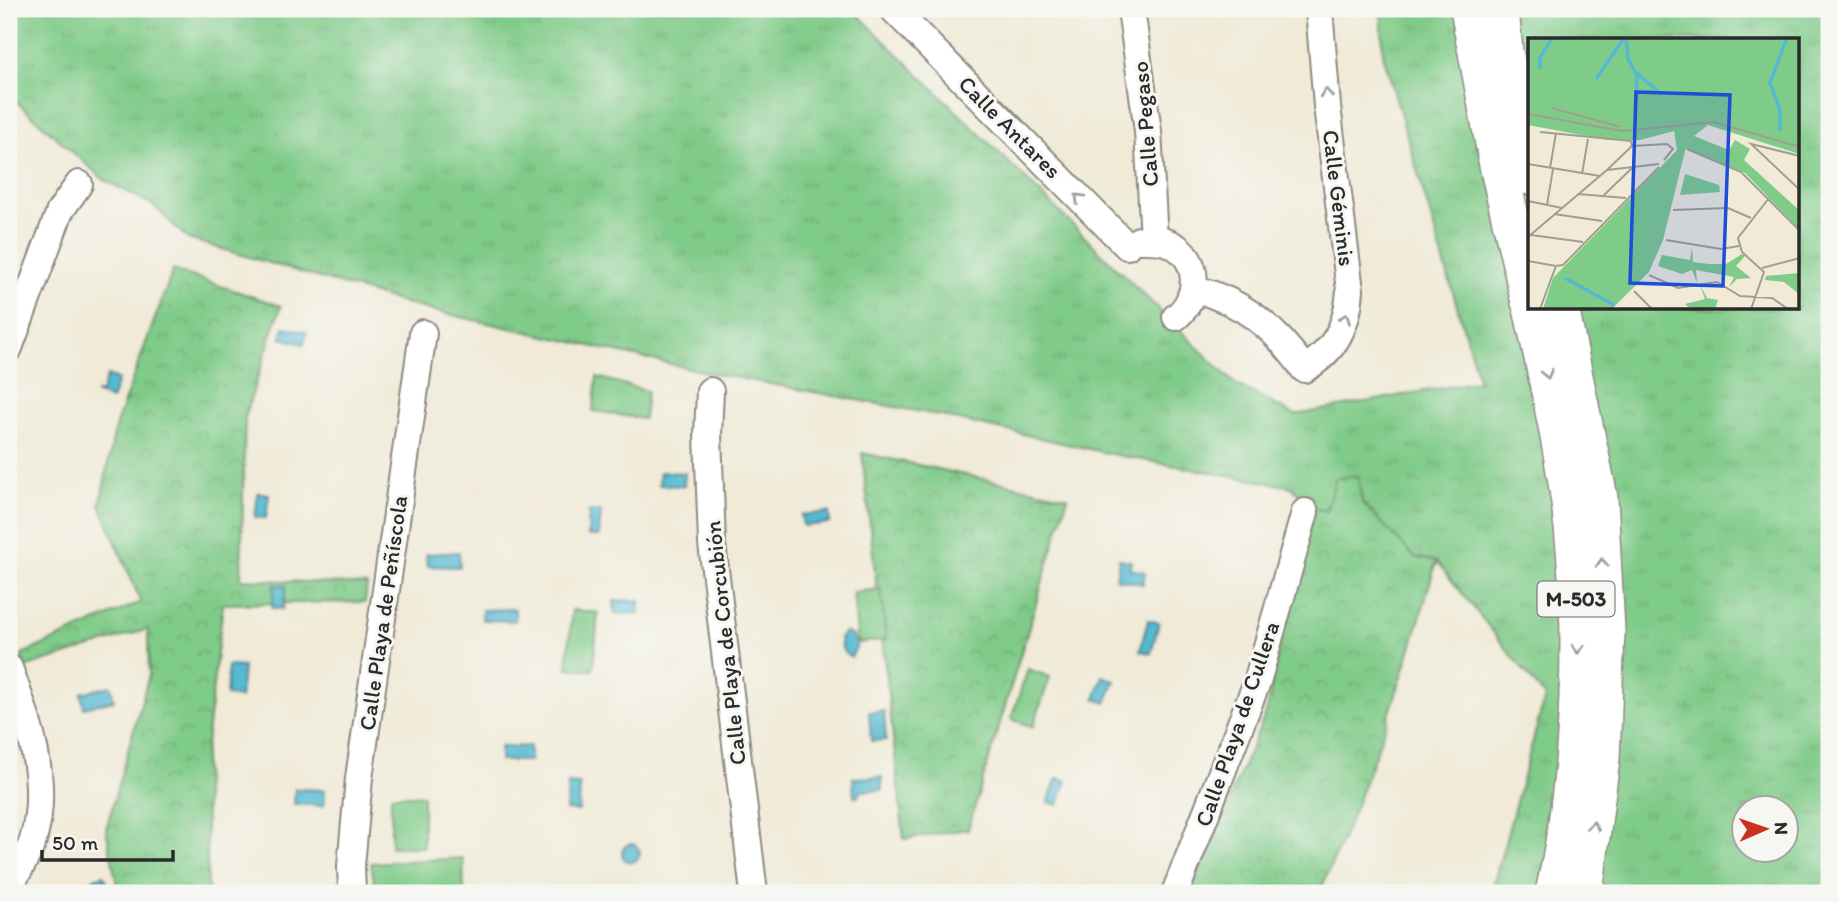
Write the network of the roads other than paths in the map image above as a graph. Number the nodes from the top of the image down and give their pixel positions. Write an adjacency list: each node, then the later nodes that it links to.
1 (892, 9): 9 (street, Calle Antares, one-way to 1)
2 (1132, 9): 9 (street, Calle Pegaso)
3 (1319, 9): 11 (street, Calle Géminis, one-way to 3)
4 (1451, 9): 7 (highway)
5 (1469, 9): 7 (highway)
6 (1501, 9): 7 (highway)
7 (1514, 170): 10 (highway)
8 (79, 184): 16 (street)
9 (1154, 240): 11 (street)
10 (1528, 286)
11 (1195, 289): 14 (street)
12 (1532, 310): 24 (highway, M-503, one-way to 24)
13 (1560, 310): 25 (highway, M-503, one-way to 13)
14 (1176, 317)
15 (423, 333): 21 (street, Calle Playa de Peñíscola)
16 (9, 348)
17 (710, 391): 22 (street, Calle Playa de Corcubión)
18 (1305, 512): 23 (street, Calle Playa de Cullera)
19 (9, 667): 20 (street)
20 (9, 888)
21 (352, 893)
22 (754, 893)
23 (1175, 893)
24 (1554, 893)
25 (1584, 893)

